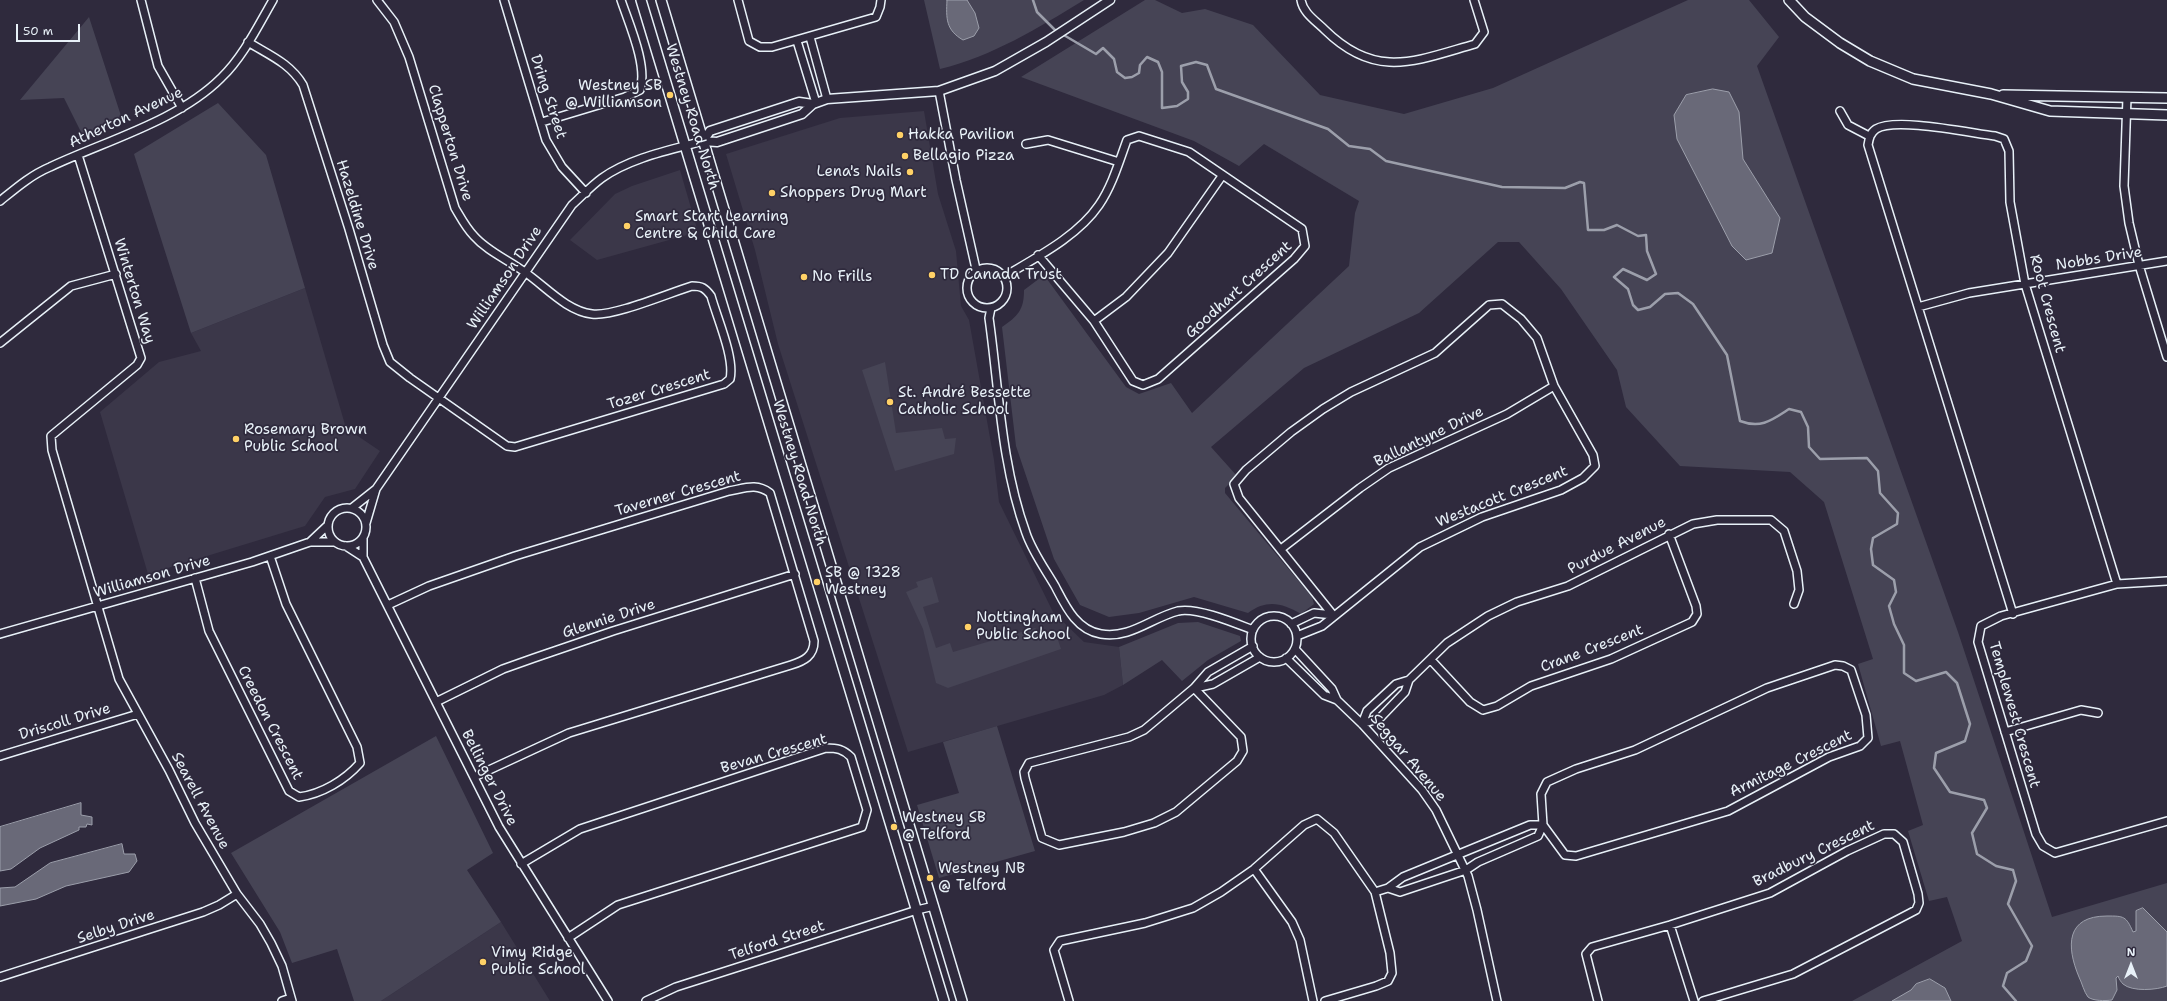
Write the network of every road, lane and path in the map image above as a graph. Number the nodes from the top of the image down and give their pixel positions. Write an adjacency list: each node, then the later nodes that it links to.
1 (141, 0): 23 (street)
2 (274, 0): 15 (street, Atherton Avenue)
3 (378, 0): 41 (street, Clapperton Drive)
4 (504, 0): 27 (street, Dring Street)
5 (621, 0): 27 (street)
6 (641, 0): 31 (main road, Westney Road North)
7 (661, 0): 29 (main road, Westney Road North)
8 (738, 0): 16 (street)
9 (881, 0): 14 (street)
10 (1110, 0): 17 (street)
11 (1301, 0): 12 (street)
12 (1474, 0)
13 (1789, 0): 18 (main road)
14 (810, 37): 16 (street); 21 (street)
15 (248, 42): 23 (street, Atherton Avenue); 51 (street, Hazeldine Drive)
16 (797, 42): 22 (street)
17 (939, 91): 21 (street); 40 (street)
18 (1991, 94): 19 (main road); 25 (main road)
19 (2126, 97): 20 (main road); 25 (street)
20 (2167, 98)
21 (827, 99): 22 (street)
22 (815, 103): 29 (street); 29 (street)
23 (182, 108): 32 (street, Atherton Avenue)
24 (1840, 111): 28 (street)
25 (2126, 114): 26 (main road); 39 (street)
26 (2167, 115)
27 (542, 122): 35 (street, Dring Street)
28 (1869, 136): 44 (street, Root Crescent); 45 (street)
29 (703, 141): 31 (street, Williamson Drive); 101 (main road, Westney Road North)
30 (1026, 144): 33 (street)
31 (686, 146): 35 (street, Williamson Drive); 102 (main road, Westney Road North)
32 (78, 155): 36 (street, Atherton Avenue); 42 (street, Winterton Way)
33 (1119, 162): 34 (street, Goodhart Crescent); 37 (street, Goodhart Crescent)
34 (1222, 176): 47 (street); 47 (street, Goodhart Crescent)
35 (586, 193): 41 (street, Williamson Drive)
36 (0, 201)
37 (1038, 255): 43 (street, Goodhart Crescent); 47 (street, Goodhart Crescent)
38 (2167, 261): 39 (street, Nobbs Drive)
39 (2139, 265): 44 (street, Nobbs Drive); 49 (street)
40 (976, 269): 43 (street); 46 (street)
41 (525, 272): 51 (street, Williamson Drive); 51 (street, Tozer Crescent)
42 (116, 274): 48 (street); 69 (street, Winterton Way)
43 (1005, 276): 46 (street)
44 (2025, 284): 45 (street, Nobbs Drive); 67 (street, Root Crescent)
45 (1918, 307): 71 (street)
46 (991, 308): 74 (street)
47 (1094, 321)
48 (0, 343)
49 (2167, 357)
50 (1554, 386): 61 (street, Ballantyne Drive); 61 (street, Westacott Crescent); 72 (street, Westacott Crescent)
51 (440, 397): 52 (street, Williamson Drive)
52 (376, 489): 53 (street, Williamson Drive); 54 (street, Williamson Drive)
53 (352, 508): 54 (street); 55 (street)
54 (366, 523): 57 (street)
55 (328, 525): 58 (street, Williamson Drive); 59 (street)
56 (1669, 534): 68 (street, Purdue Avenue); 81 (street, Purdue Avenue); 81 (street, Crane Crescent)
57 (363, 538): 60 (street); 63 (street, Bellinger Drive)
58 (310, 542): 59 (street, Williamson Drive); 62 (street, Williamson Drive)
59 (335, 542): 60 (street)
60 (346, 546): 63 (street)
61 (1281, 549): 72 (street, Westacott Crescent)
62 (270, 556): 65 (street, Williamson Drive); 65 (street, Creedon Crescent)
63 (363, 557): 70 (street, Bellinger Drive)
64 (795, 574): 70 (street, Taverner Crescent); 85 (street, Glennie Drive); 91 (street, Taverner Crescent)
65 (195, 578): 69 (street, Williamson Drive)
66 (2167, 581): 67 (street, Templewest Crescent)
67 (2117, 584): 71 (street, Templewest Crescent)
68 (1794, 604)
69 (99, 605): 75 (street, Williamson Drive); 87 (street, Searell Avenue)
70 (388, 606): 85 (street, Bellinger Drive)
71 (2013, 614): 89 (street, Templewest Crescent)
72 (1333, 615): 73 (street); 76 (street, Westacott Crescent)
73 (1291, 624): 74 (street); 76 (street)
74 (1253, 630): 77 (street)
75 (0, 634)
76 (1297, 636): 78 (street)
77 (1253, 646): 79 (street); 83 (street)
78 (1295, 649): 80 (street); 84 (street, Seggar Avenue)
79 (1260, 657): 80 (street); 83 (street)
80 (1286, 658): 84 (street, Seggar Avenue)
81 (1431, 660): 82 (street, Purdue Avenue)
82 (1409, 680): 88 (street, Purdue Avenue); 88 (street, Purdue Avenue)
83 (1194, 688): 83 (street)
84 (1336, 700): 88 (street, Seggar Avenue)
85 (436, 702): 91 (street, Bellinger Drive)
86 (2098, 713): 89 (street)
87 (138, 714): 90 (street, Driscoll Drive); 100 (street, Searell Avenue)
88 (1362, 724): 94 (street, Seggar Avenue)
89 (2005, 732): 92 (street, Templewest Crescent)
90 (0, 756)
91 (474, 777): 95 (street, Bellinger Drive)
92 (2167, 821)
93 (1543, 825): 93 (street, Armitage Crescent); 94 (street); 97 (street)
94 (1458, 856): 97 (street, Seggar Avenue); 98 (street)
95 (521, 864): 104 (street, Bellinger Drive); 104 (street, Bevan Crescent)
96 (1254, 869): 99 (street); 112 (street); 113 (street)
97 (1466, 870): 98 (street); 115 (street, Seggar Avenue)
98 (1388, 888): 99 (street)
99 (1375, 892): 114 (street)
100 (237, 894): 105 (street, Selby Drive); 106 (street, Searell Avenue)
101 (934, 906): 102 (street, Telford Street); 111 (main road, Westney Road North)
102 (916, 910): 109 (street, Telford Street); 110 (main road, Westney Road North)
103 (1670, 925): 116 (street, Bradbury Crescent); 117 (street); 118 (street, Bradbury Crescent)
104 (568, 938): 108 (street, Bellinger Drive)
105 (0, 977)
106 (291, 1000): 107 (street)
107 (282, 1001)
108 (608, 1001)
109 (646, 1001)
110 (944, 1001)
111 (962, 1001)
112 (1069, 1001)
113 (1313, 1001)
114 (1325, 1001)
115 (1497, 1001)
116 (1598, 1001)
117 (1694, 1001)
118 (1703, 1001)

